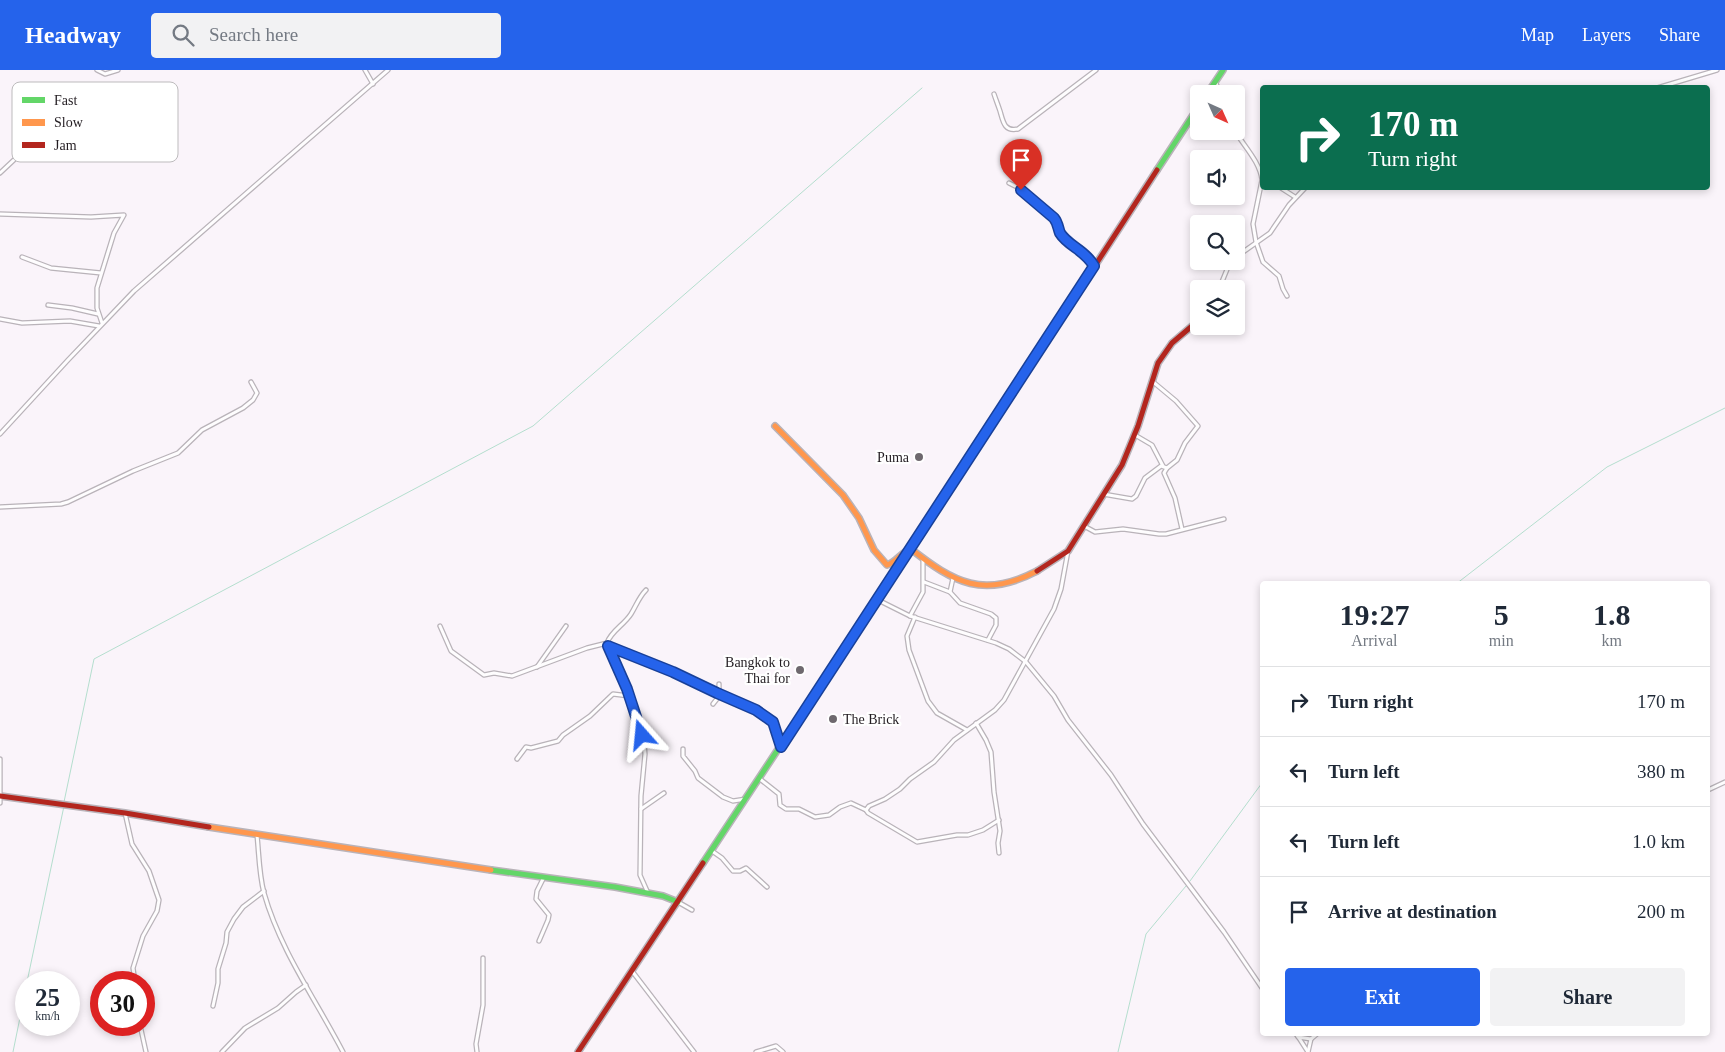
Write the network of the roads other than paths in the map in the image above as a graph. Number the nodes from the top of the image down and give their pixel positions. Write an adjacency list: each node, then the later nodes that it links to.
1 (97, 70): 2 (street)
2 (118, 70)
3 (365, 70): 9 (street)
4 (388, 70): 9 (street)
5 (1096, 70): 13 (street)
6 (1223, 70): 8 (main road)
7 (1717, 70): 12 (street)
8 (1215, 81): 10 (main road); 11 (street)
9 (373, 84): 34 (street)
10 (1212, 85)
11 (1217, 85)
12 (1667, 85)
13 (994, 94)
14 (1190, 120): 28 (main road)
15 (1241, 140): 17 (street)
16 (12, 162): 18 (street)
17 (1260, 169)
18 (0, 173)
19 (1009, 183): 28 (street)
20 (1260, 190): 25 (street)
21 (1284, 190): 23 (street)
22 (1303, 190): 23 (street)
23 (1296, 197): 25 (street)
24 (0, 214): 29 (street)
25 (1256, 242): 26 (street); 30 (street)
26 (1245, 250)
27 (22, 257): 29 (street)
28 (1094, 266): 47 (main road)
29 (101, 273): 32 (street)
30 (1287, 296)
31 (48, 305): 32 (street)
32 (99, 315): 34 (street)
33 (0, 320): 34 (street)
34 (101, 325): 39 (street)
35 (1190, 327): 36 (main road)
36 (1151, 380): 40 (main road); 41 (street)
37 (251, 382): 43 (street)
38 (775, 426): 47 (main road)
39 (0, 434)
40 (1134, 435): 41 (street); 42 (main road)
41 (1165, 467): 42 (street); 46 (street)
42 (1103, 494): 45 (main road)
43 (0, 507)
44 (1224, 519): 46 (street)
45 (1084, 526): 46 (street); 48 (main road)
46 (1182, 529)
47 (911, 549): 49 (main road); 54 (main road)
48 (1068, 551): 50 (main road); 61 (street)
49 (923, 558): 50 (main road); 51 (street)
50 (953, 578): 53 (street)
51 (924, 582): 53 (street); 55 (street)
52 (646, 590): 60 (street)
53 (950, 592): 59 (street)
54 (878, 600): 55 (street); 69 (main road)
55 (910, 616): 56 (street)
56 (915, 617): 59 (street); 68 (street)
57 (440, 626): 62 (street)
58 (566, 626): 62 (street)
59 (988, 640): 61 (street)
60 (607, 645): 62 (street); 64 (street); 65 (street)
61 (1026, 662): 67 (street); 98 (street)
62 (537, 668)
63 (720, 684): 64 (street)
64 (720, 694): 66 (street); 69 (street)
65 (629, 696): 72 (street); 80 (street)
66 (713, 704)
67 (976, 723): 68 (street); 83 (street)
68 (967, 730): 81 (street)
69 (781, 747): 73 (main road)
70 (683, 749): 78 (street)
71 (0, 759): 77 (street)
72 (517, 759)
73 (760, 779): 78 (main road); 81 (street)
74 (1725, 782): 75 (street)
75 (1710, 789)
76 (664, 793): 80 (street)
77 (0, 796): 79 (street); 82 (main road)
78 (747, 799): 85 (main road)
79 (0, 803)
80 (641, 809): 90 (street)
81 (866, 810): 83 (street)
82 (125, 813): 84 (main road); 95 (street)
83 (999, 820): 86 (street)
84 (257, 835): 87 (main road); 89 (street)
85 (712, 851): 88 (street); 91 (main road)
86 (999, 853)
87 (544, 877): 90 (main road); 93 (street)
88 (767, 887)
89 (264, 891): 97 (street); 99 (street)
90 (648, 893): 91 (main road)
91 (678, 902): 92 (street); 96 (main road)
92 (692, 910)
93 (539, 941)
94 (483, 958): 108 (street)
95 (133, 971)
96 (632, 971): 109 (main road); 110 (street)
97 (306, 985): 106 (street); 107 (street)
98 (1260, 985)
99 (213, 1006)
100 (142, 1036): 105 (street)
101 (1298, 1036): 113 (street)
102 (1300, 1036): 104 (street)
103 (1315, 1036): 104 (street)
104 (1311, 1039): 113 (street)
105 (146, 1052)
106 (222, 1052)
107 (342, 1052)
108 (477, 1052)
109 (578, 1052)
110 (694, 1052)
111 (756, 1052): 112 (street)
112 (783, 1052)
113 (1308, 1052)

